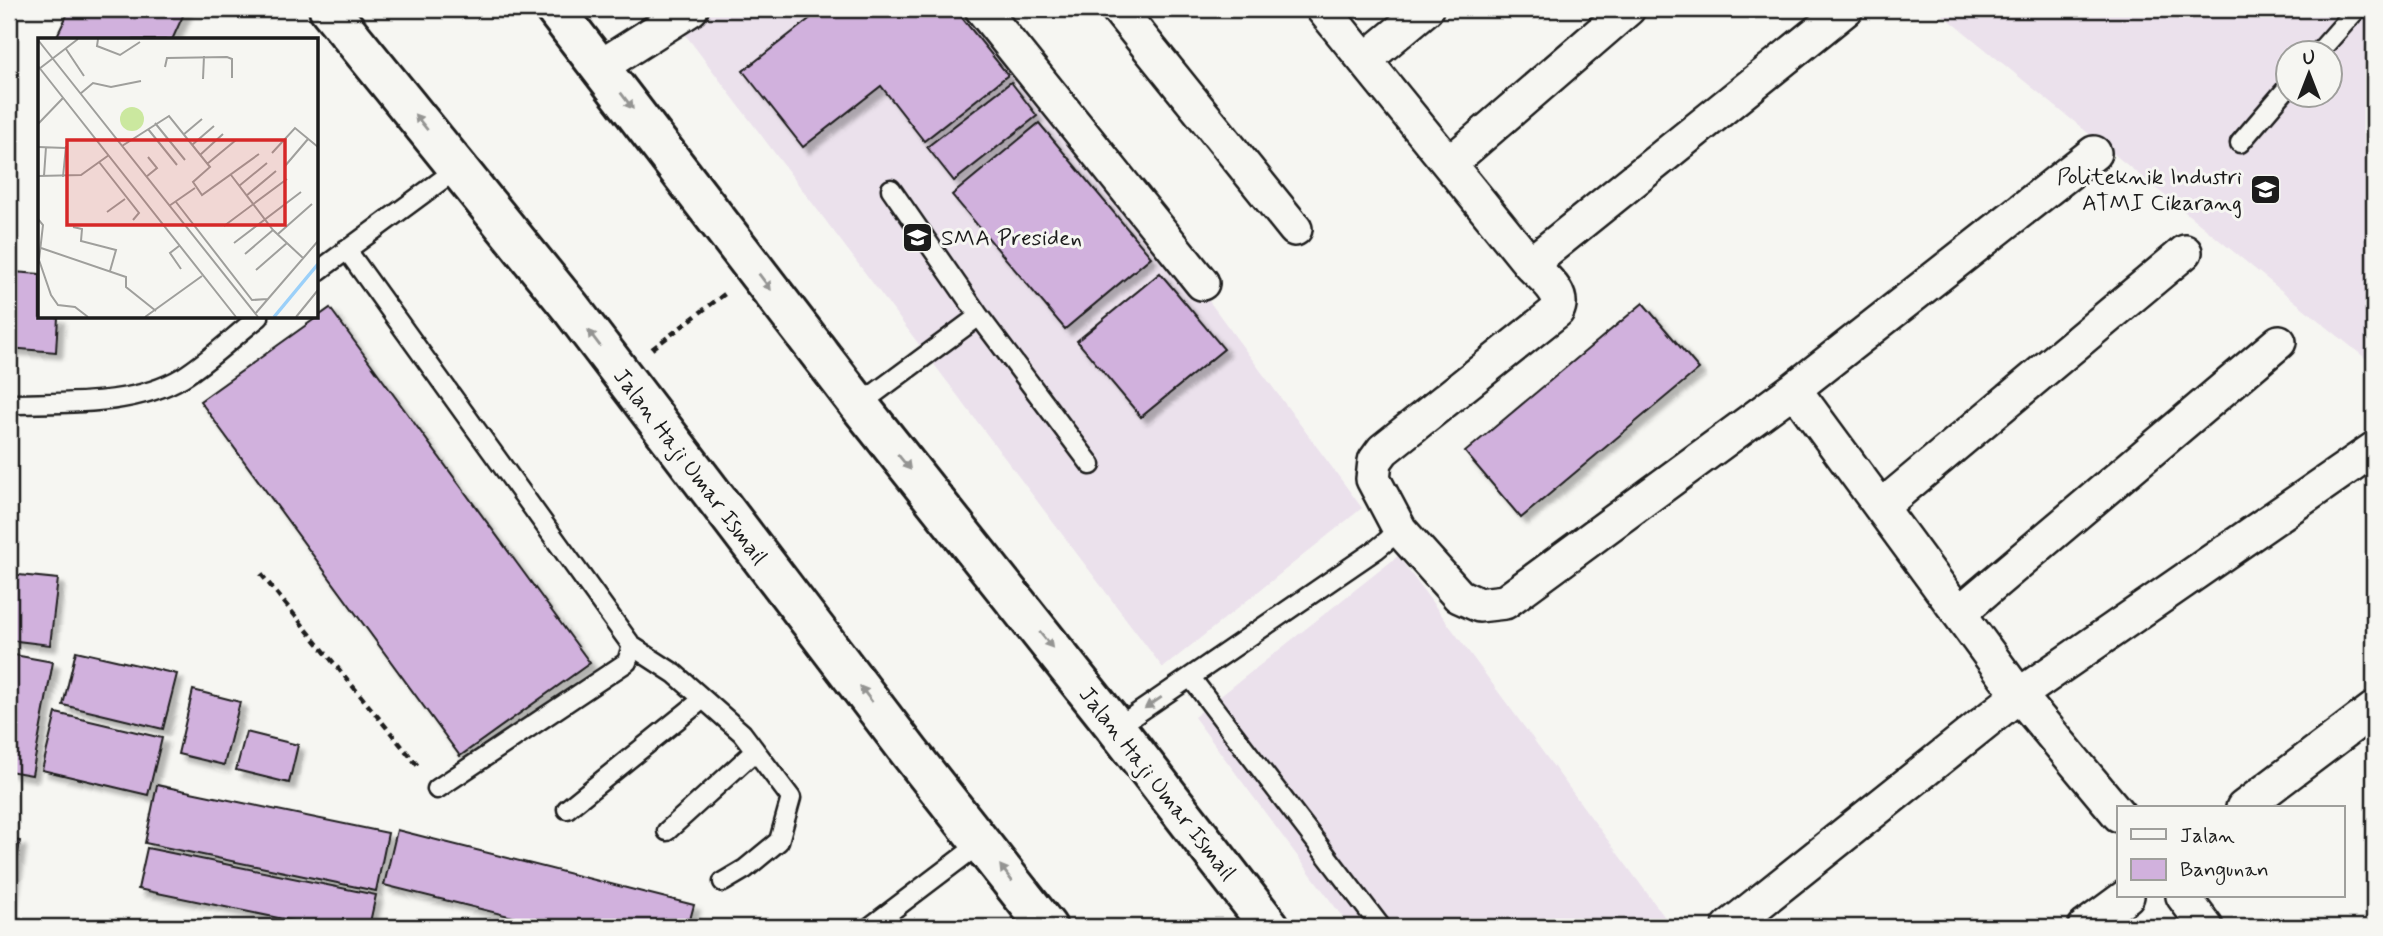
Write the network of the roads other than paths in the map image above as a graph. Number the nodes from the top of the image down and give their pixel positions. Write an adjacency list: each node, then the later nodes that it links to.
1 (330, 9): 18 (main road, Jalan Haji Umar Ismail, one-way to 1)
2 (555, 9): 13 (main road, Jalan Haji Umar Ismail)
3 (691, 9): 13 (street)
4 (982, 9): 25 (street)
5 (1118, 9): 20 (street)
6 (1323, 9): 12 (street)
7 (1426, 9): 12 (street)
8 (1628, 9): 17 (street)
9 (1846, 9): 23 (street)
10 (2357, 9): 11 (lane)
11 (2331, 38)
12 (1365, 60): 17 (street)
13 (600, 67): 31 (main road, Jalan Haji Umar Ismail, one-way to 31)
14 (2274, 104): 15 (lane)
15 (2240, 143)
16 (2094, 153): 29 (street)
17 (1449, 164): 23 (street)
18 (458, 168): 21 (lane); 49 (main road, Jalan Haji Umar Ismail, one-way to 18)
19 (891, 189): 26 (lane)
20 (1295, 229)
21 (346, 249): 24 (lane); 37 (lane)
22 (2185, 251): 34 (street)
23 (1530, 264): 35 (street)
24 (318, 271)
25 (1202, 283)
26 (979, 316): 31 (lane); 33 (lane)
27 (258, 318): 30 (lane)
28 (2279, 341): 36 (street)
29 (1794, 389): 34 (street); 35 (street)
30 (9, 404)
31 (859, 405): 42 (main road, Jalan Haji Umar Ismail, one-way to 42)
32 (2374, 449): 39 (street)
33 (1091, 465)
34 (1881, 506): 36 (street)
35 (1400, 530): 38 (lane)
36 (1959, 613): 39 (street)
37 (632, 646): 40 (lane); 44 (lane)
38 (1191, 678): 42 (lane, one-way to 42); 56 (lane)
39 (2019, 695): 47 (street); 57 (street)
40 (703, 699): 43 (lane); 46 (lane)
41 (2374, 709): 45 (street)
42 (1116, 728): 55 (main road, Jalan Haji Umar Ismail)
43 (755, 751): 48 (lane); 50 (lane)
44 (437, 789)
45 (2246, 806)
46 (566, 809)
47 (2117, 813)
48 (667, 831)
49 (982, 842): 53 (lane); 54 (main road, Jalan Haji Umar Ismail, one-way to 49)
50 (723, 882)
51 (2124, 898): 58 (street)
52 (2184, 898): 59 (street)
53 (870, 927)
54 (1047, 927)
55 (1270, 927)
56 (1381, 927)
57 (1729, 927)
58 (2085, 927)
59 (2206, 927)

